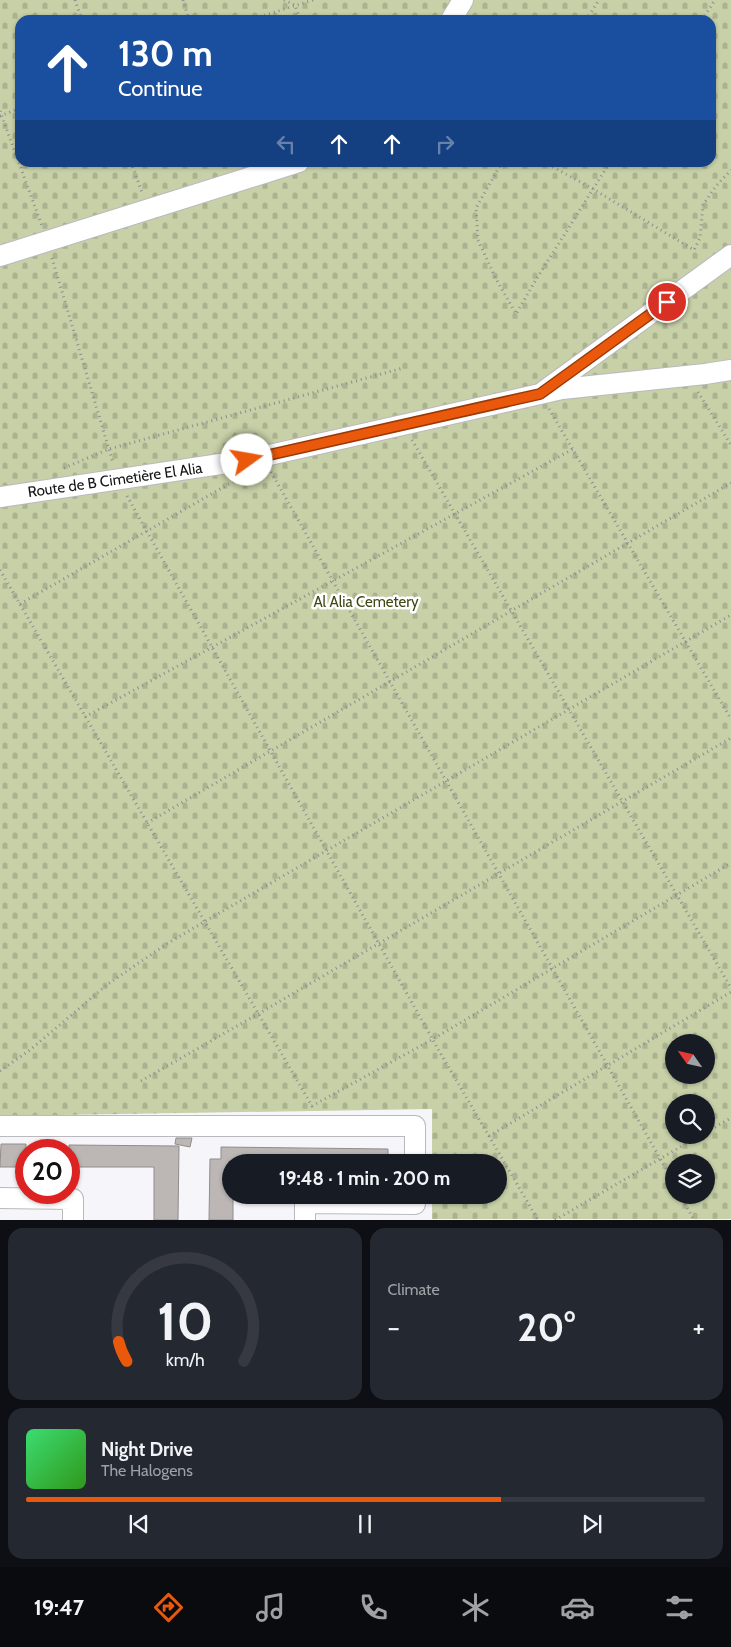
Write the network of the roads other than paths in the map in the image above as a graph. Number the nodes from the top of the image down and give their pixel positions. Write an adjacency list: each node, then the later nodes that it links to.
1 (464, 0): 2 (street)
2 (454, 15)
3 (283, 167): 5 (street)
4 (731, 255): 7 (street)
5 (0, 256)
6 (731, 370): 7 (street, Route de B Cimetière El Alia)
7 (540, 394): 8 (street, Route de B Cimetière El Alia)
8 (0, 497)
9 (0, 1126): 10 (street)
10 (415, 1154)
11 (0, 1198): 13 (street)
12 (415, 1206): 14 (street)
13 (72, 1220)
14 (305, 1220)

